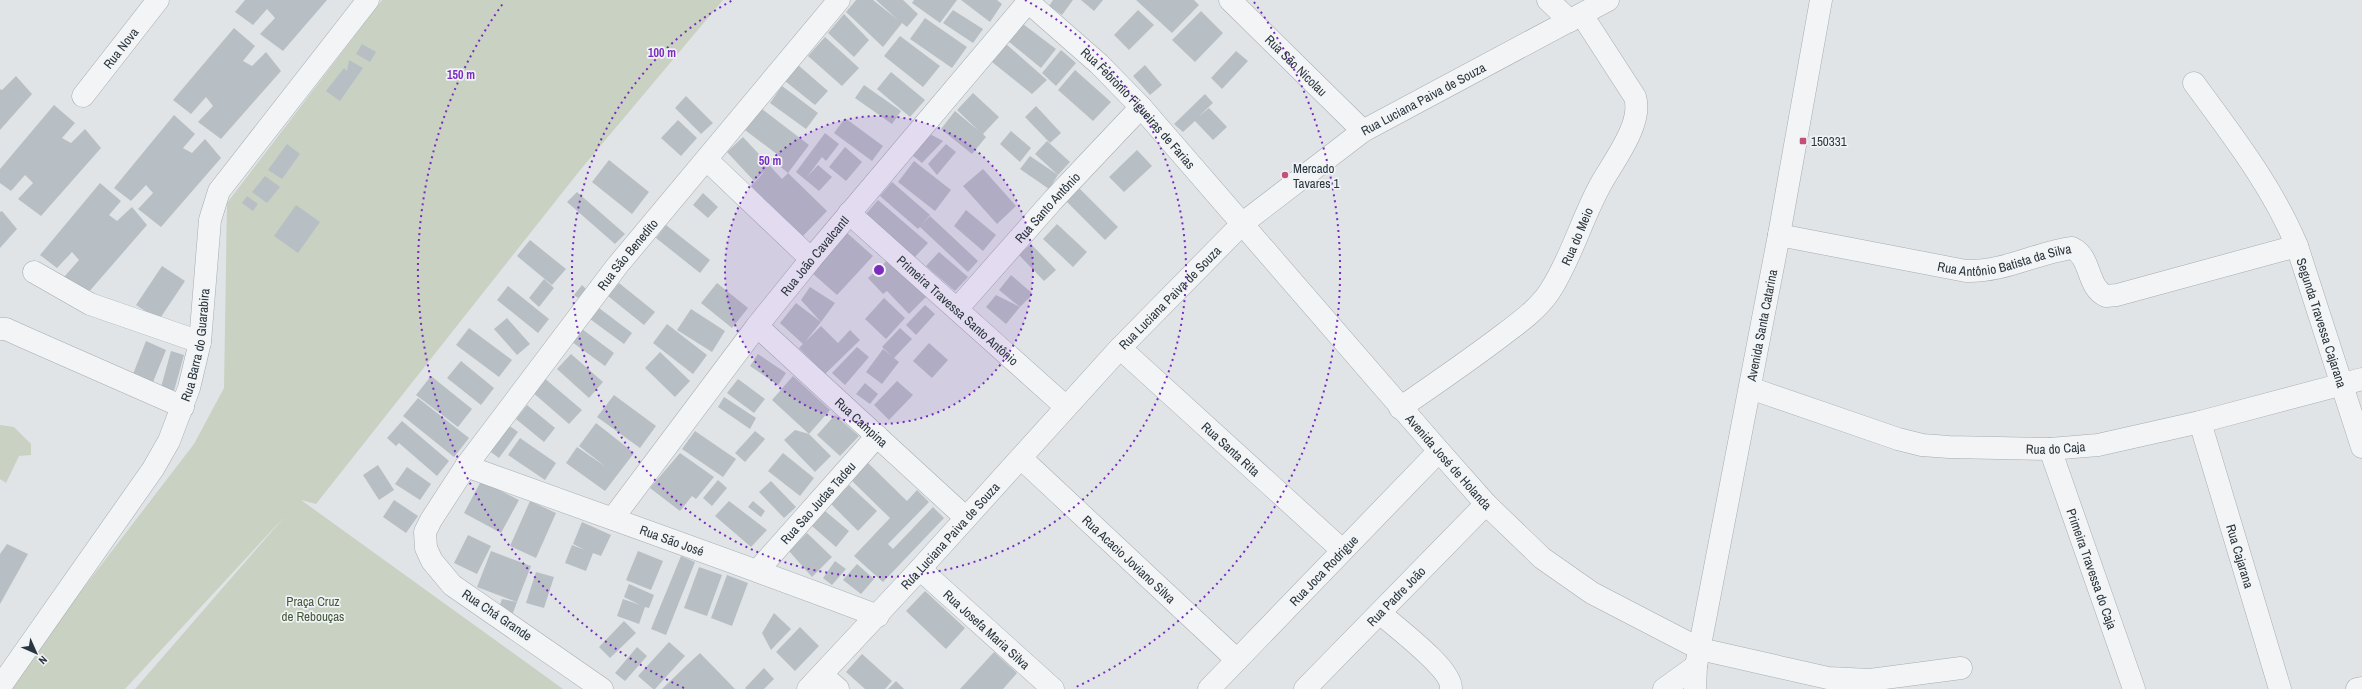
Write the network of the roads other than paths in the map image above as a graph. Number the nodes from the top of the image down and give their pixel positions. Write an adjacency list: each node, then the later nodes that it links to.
1 (158, 0): 11 (street, Rua Nova)
2 (368, 0): 25 (street, Rua Barra do Guarabira)
3 (839, 0): 14 (street, Rua São Benedito)
4 (1230, 0): 13 (street, Rua São Nicolau)
5 (1548, 0): 9 (street)
6 (1608, 0): 9 (street, Rua Luciana Paiva de Souza)
7 (1821, 0): 17 (street, Avenida Santa Catarina)
8 (1027, 1): 12 (street, Rua Febronio Figueiras de Farias); 15 (street, Rua João CavalcantI)
9 (1576, 18): 13 (street, Rua Luciana Paiva de Souza); 32 (street, Rua do Meio)
10 (2194, 83): 18 (street)
11 (82, 96)
12 (1141, 108): 16 (street, Rua Febronio Figueiras de Farias); 22 (street, Rua Santo Antônio)
13 (1362, 131): 16 (street, Rua Luciana Paiva de Souza)
14 (707, 160): 20 (street); 39 (street, Rua São Benedito)
15 (849, 213): 20 (street, Rua João CavalcantI); 22 (street, Primeira Travessa Santo Antônio)
16 (1243, 223): 26 (street, Rua Luciana Paiva de Souza); 32 (street, Avenida José de Holanda)
17 (1779, 235): 19 (street, Rua Antônio Batista da Silva); 29 (street, Avenida Santa Catarina)
18 (2297, 246): 19 (street, Segunda Travessa Cajarana); 28 (street, Segunda Travessa Cajarana)
19 (2249, 258)
20 (811, 259): 23 (street, Rua João CavalcantI)
21 (34, 272): 25 (street)
22 (957, 309): 31 (street, Primeira Travessa Santo Antônio)
23 (757, 326): 34 (street, Rua Campina); 41 (street, Rua João CavalcantI)
24 (0, 329): 30 (street)
25 (200, 342): 30 (street, Rua Barra do Guarabira)
26 (1120, 348): 31 (street, Rua Luciana Paiva de Souza); 44 (street, Rua Santa Rita)
27 (2362, 378): 28 (street, Rua do Caja)
28 (2341, 386): 33 (street, Rua do Caja); 35 (street, Segunda Travessa Cajarana)
29 (1750, 388): 36 (street, Rua do Caja); 49 (street, Avenida Santa Catarina)
30 (183, 407): 53 (street, Rua Barra do Guarabira)
31 (1066, 407): 38 (street, Rua Luciana Paiva de Souza)
32 (1400, 408): 37 (street, Avenida José de Holanda)
33 (2200, 422): 36 (street, Rua do Caja); 64 (street, Rua Cajarana)
34 (877, 436): 42 (street, Rua Campina); 46 (street, Rua Sao Judas Tadeu)
35 (2362, 447)
36 (2050, 449): 63 (street, Primeira Travessa do Caja)
37 (1439, 451): 40 (street, Avenida José de Holanda); 44 (street, Rua Joca Rodrigue)
38 (1021, 458): 42 (street, Rua Luciana Paiva de Souza); 50 (street, Rua Acacio Joviano Silva)
39 (466, 466): 41 (street, Rua São José); 43 (street, Rua São Benedito)
40 (1486, 504): 47 (street, Rua Padre João); 49 (street, Avenida José de Holanda)
41 (613, 518): 46 (street, Rua São José)
42 (966, 518): 45 (street, Rua Luciana Paiva de Souza)
43 (431, 520): 55 (street, Rua Chá Grande)
44 (1342, 550): 50 (street, Rua Joca Rodrigue)
45 (920, 569): 48 (street, Rua Luciana Paiva de Souza); 57 (street, Rua Josefa Maria Silva)
46 (758, 570): 48 (street, Rua São José)
47 (1380, 613): 59 (street, Rua Padre João); 60 (street)
48 (878, 616): 52 (street, Rua Luciana Paiva de Souza)
49 (1698, 658): 51 (street, Avenida José de Holanda); 61 (street); 62 (street, Avenida Santa Catarina)
50 (1237, 660): 58 (street, Rua Joca Rodrigue)
51 (1961, 668)
52 (815, 682): 56 (street)
53 (0, 687)
54 (2362, 688): 65 (street)
55 (602, 689)
56 (838, 689)
57 (1053, 689)
58 (1209, 689)
59 (1305, 689)
60 (1451, 689)
61 (1664, 689)
62 (1695, 689)
63 (2134, 689)
64 (2280, 689)
65 (2357, 689)

